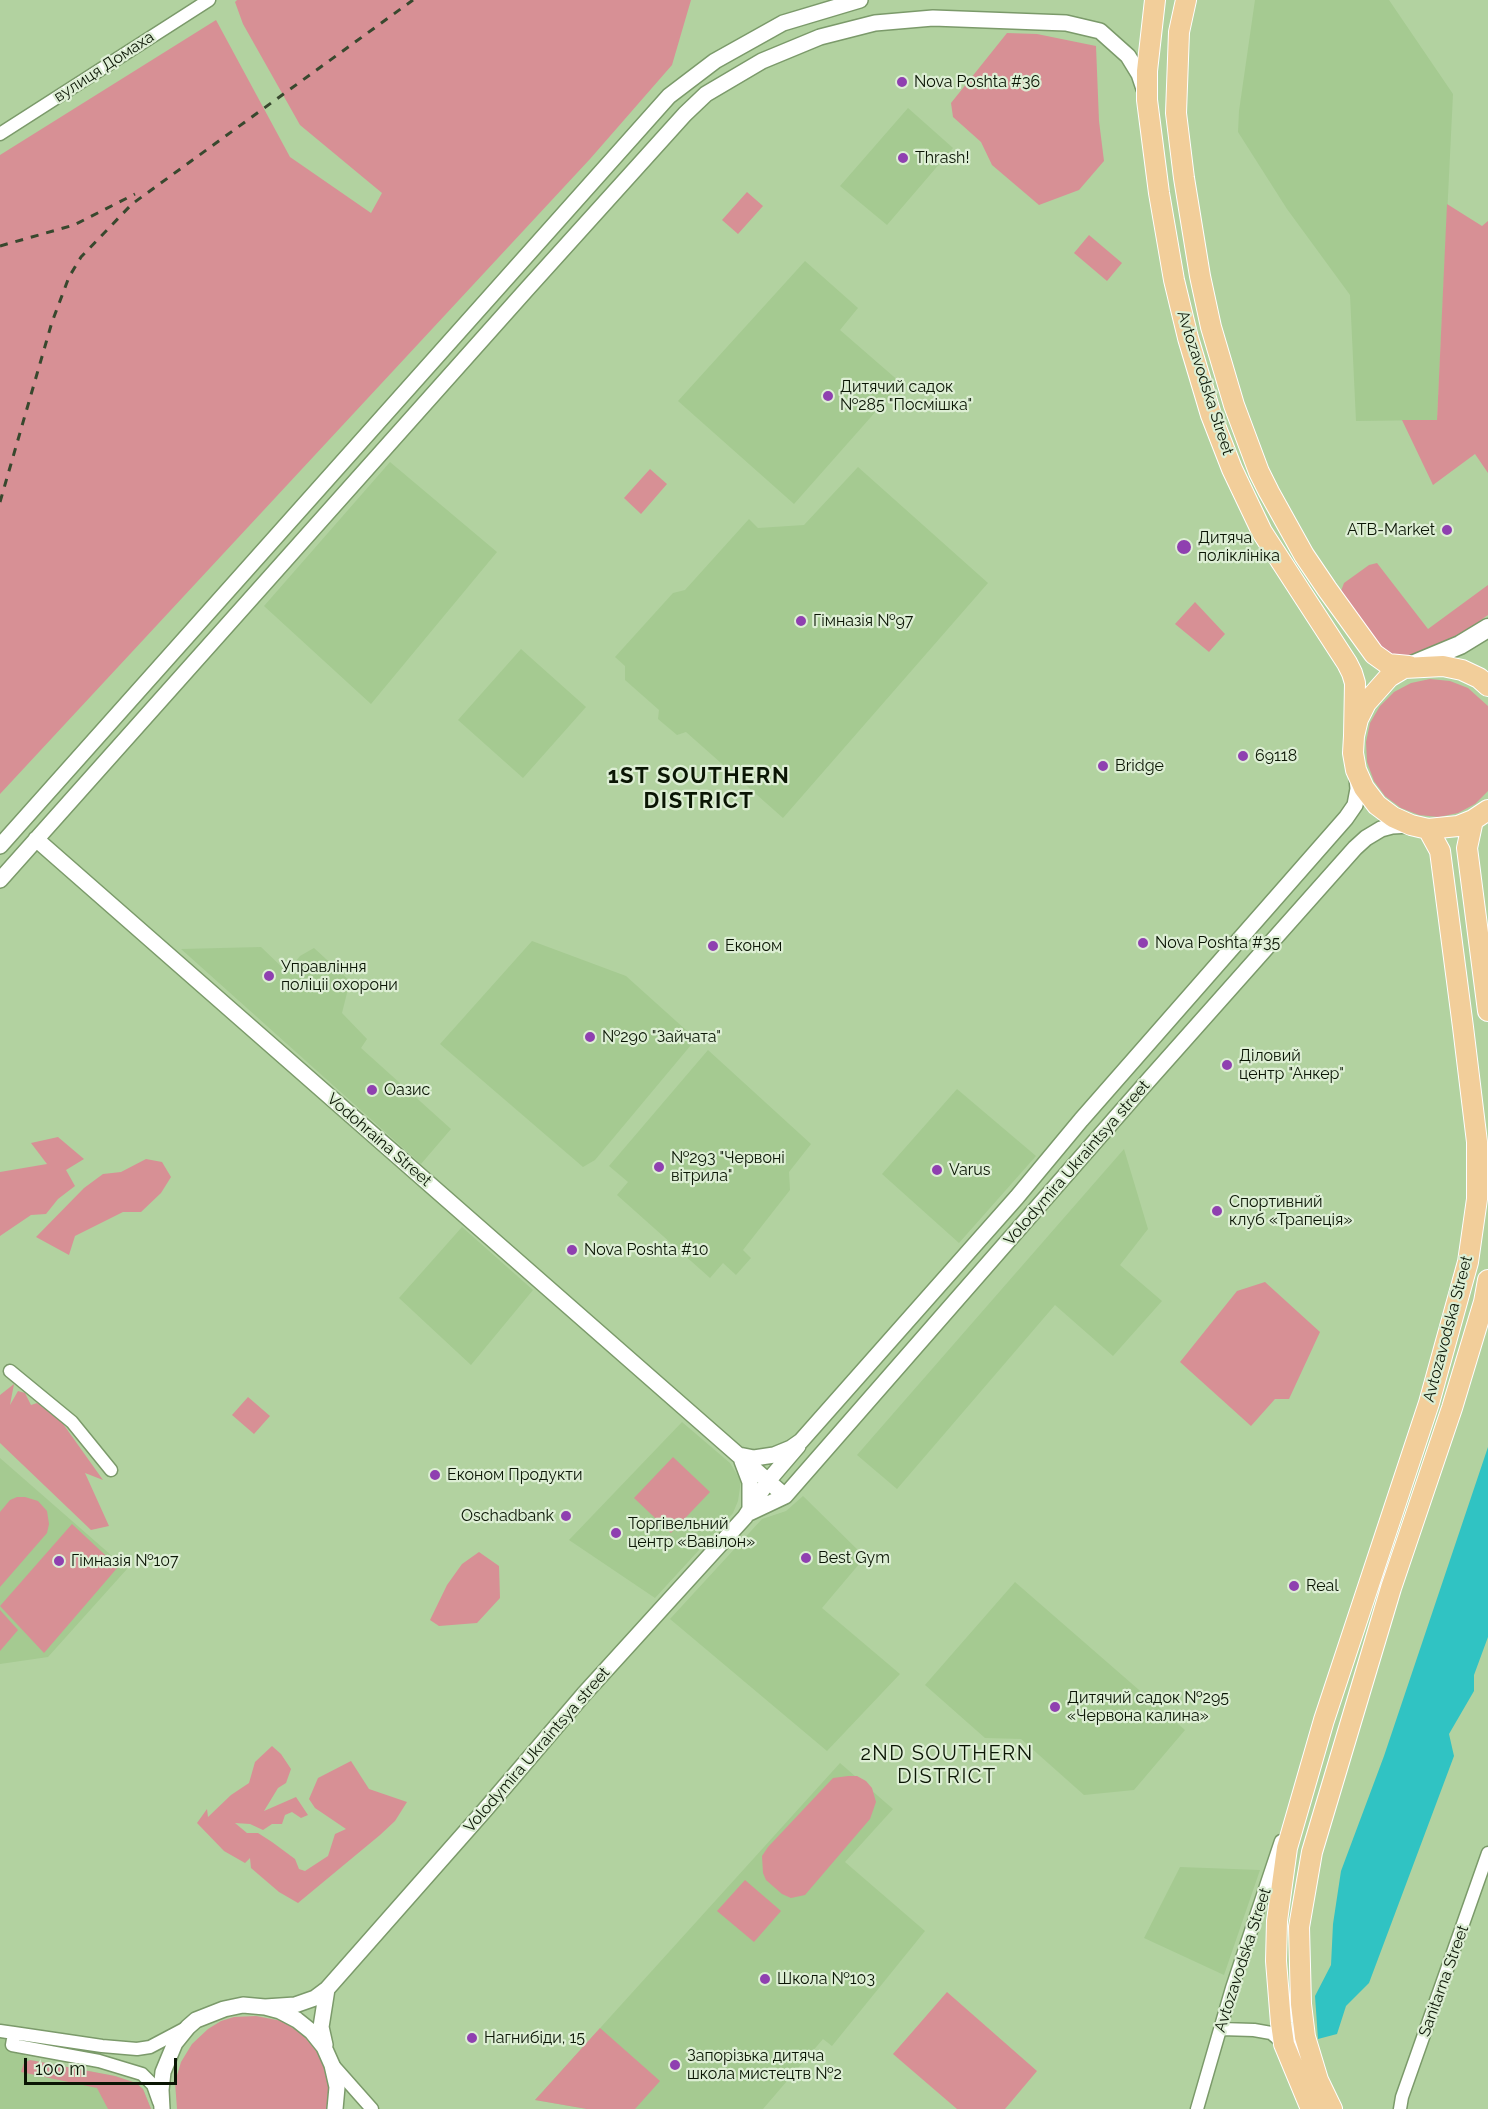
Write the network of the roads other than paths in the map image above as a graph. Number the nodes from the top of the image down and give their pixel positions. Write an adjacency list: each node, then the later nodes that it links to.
1 (209, 0): 6 (street, вулиця Домаха)
2 (860, 0): 15 (street)
3 (1155, 0): 5 (main road, Avtozavodska Street)
4 (1186, 0): 7 (main road, Avtozavodska Street)
5 (1147, 100): 8 (main road, Avtozavodska Street); 17 (street)
6 (0, 134)
7 (1200, 276): 8 (main road); 10 (main road, Avtozavodska Street)
8 (1174, 280): 12 (main road, Avtozavodska Street)
9 (1488, 628): 10 (main road, Volodymira Ukraintsya street)
10 (1409, 666): 11 (main road); 12 (main road, Volodymira Ukraintsya street)
11 (1488, 686)
12 (1354, 736): 13 (main road, Volodymira Ukraintsya street)
13 (1356, 770): 16 (main road, Volodymira Ukraintsya street); 25 (street, Volodymira Ukraintsya street)
14 (1480, 815): 16 (main road, Volodymira Ukraintsya street); 20 (main road)
15 (19, 824): 17 (street, Vodohraina Street); 18 (street)
16 (1420, 827): 23 (main road, Avtozavodska Street); 29 (street, Volodymira Ukraintsya street)
17 (36, 839): 19 (street); 26 (street, Vodohraina Street)
18 (0, 846)
19 (0, 880)
20 (1488, 1011)
21 (1488, 1280): 24 (main road, Avtozavodska Street)
22 (10, 1371): 27 (street)
23 (1429, 1402): 24 (main road); 31 (main road, Avtozavodska Street)
24 (1452, 1408): 32 (main road, Avtozavodska Street)
25 (801, 1441): 26 (street); 28 (street, Volodymira Ukraintsya street)
26 (739, 1455): 28 (street, Vodohraina Street); 30 (street)
27 (111, 1470)
28 (768, 1481): 29 (street, Vodohraina Street); 30 (street, Volodymira Ukraintsya street)
29 (784, 1496): 30 (street, Volodymira Ukraintsya street)
30 (749, 1513): 35 (street, Volodymira Ukraintsya street)
31 (1324, 1720): 32 (main road); 33 (main road, Avtozavodska Street)
32 (1349, 1727): 48 (main road, Avtozavodska Street)
33 (1296, 1814): 38 (street, Avtozavodska Street); 41 (main road, Avtozavodska Street)
34 (1488, 1853): 49 (street, Sanitarna Street)
35 (327, 1989): 36 (street, Volodymira Ukraintsya street); 42 (street, Volodymira Ukraintsya street)
36 (265, 2007): 37 (street, Volodymira Ukraintsya street); 42 (street, Volodymira Ukraintsya street)
37 (188, 2026): 40 (street); 43 (street)
38 (1221, 2029): 41 (street); 46 (street, Avtozavodska Street)
39 (0, 2031): 40 (street)
40 (13, 2039): 43 (street)
41 (1284, 2044): 47 (main road, Avtozavodska Street)
42 (332, 2064): 44 (street, Volodymira Ukraintsya street); 45 (street)
43 (162, 2109)
44 (335, 2109)
45 (372, 2109)
46 (1197, 2109)
47 (1311, 2109)
48 (1332, 2109)
49 (1400, 2109)

